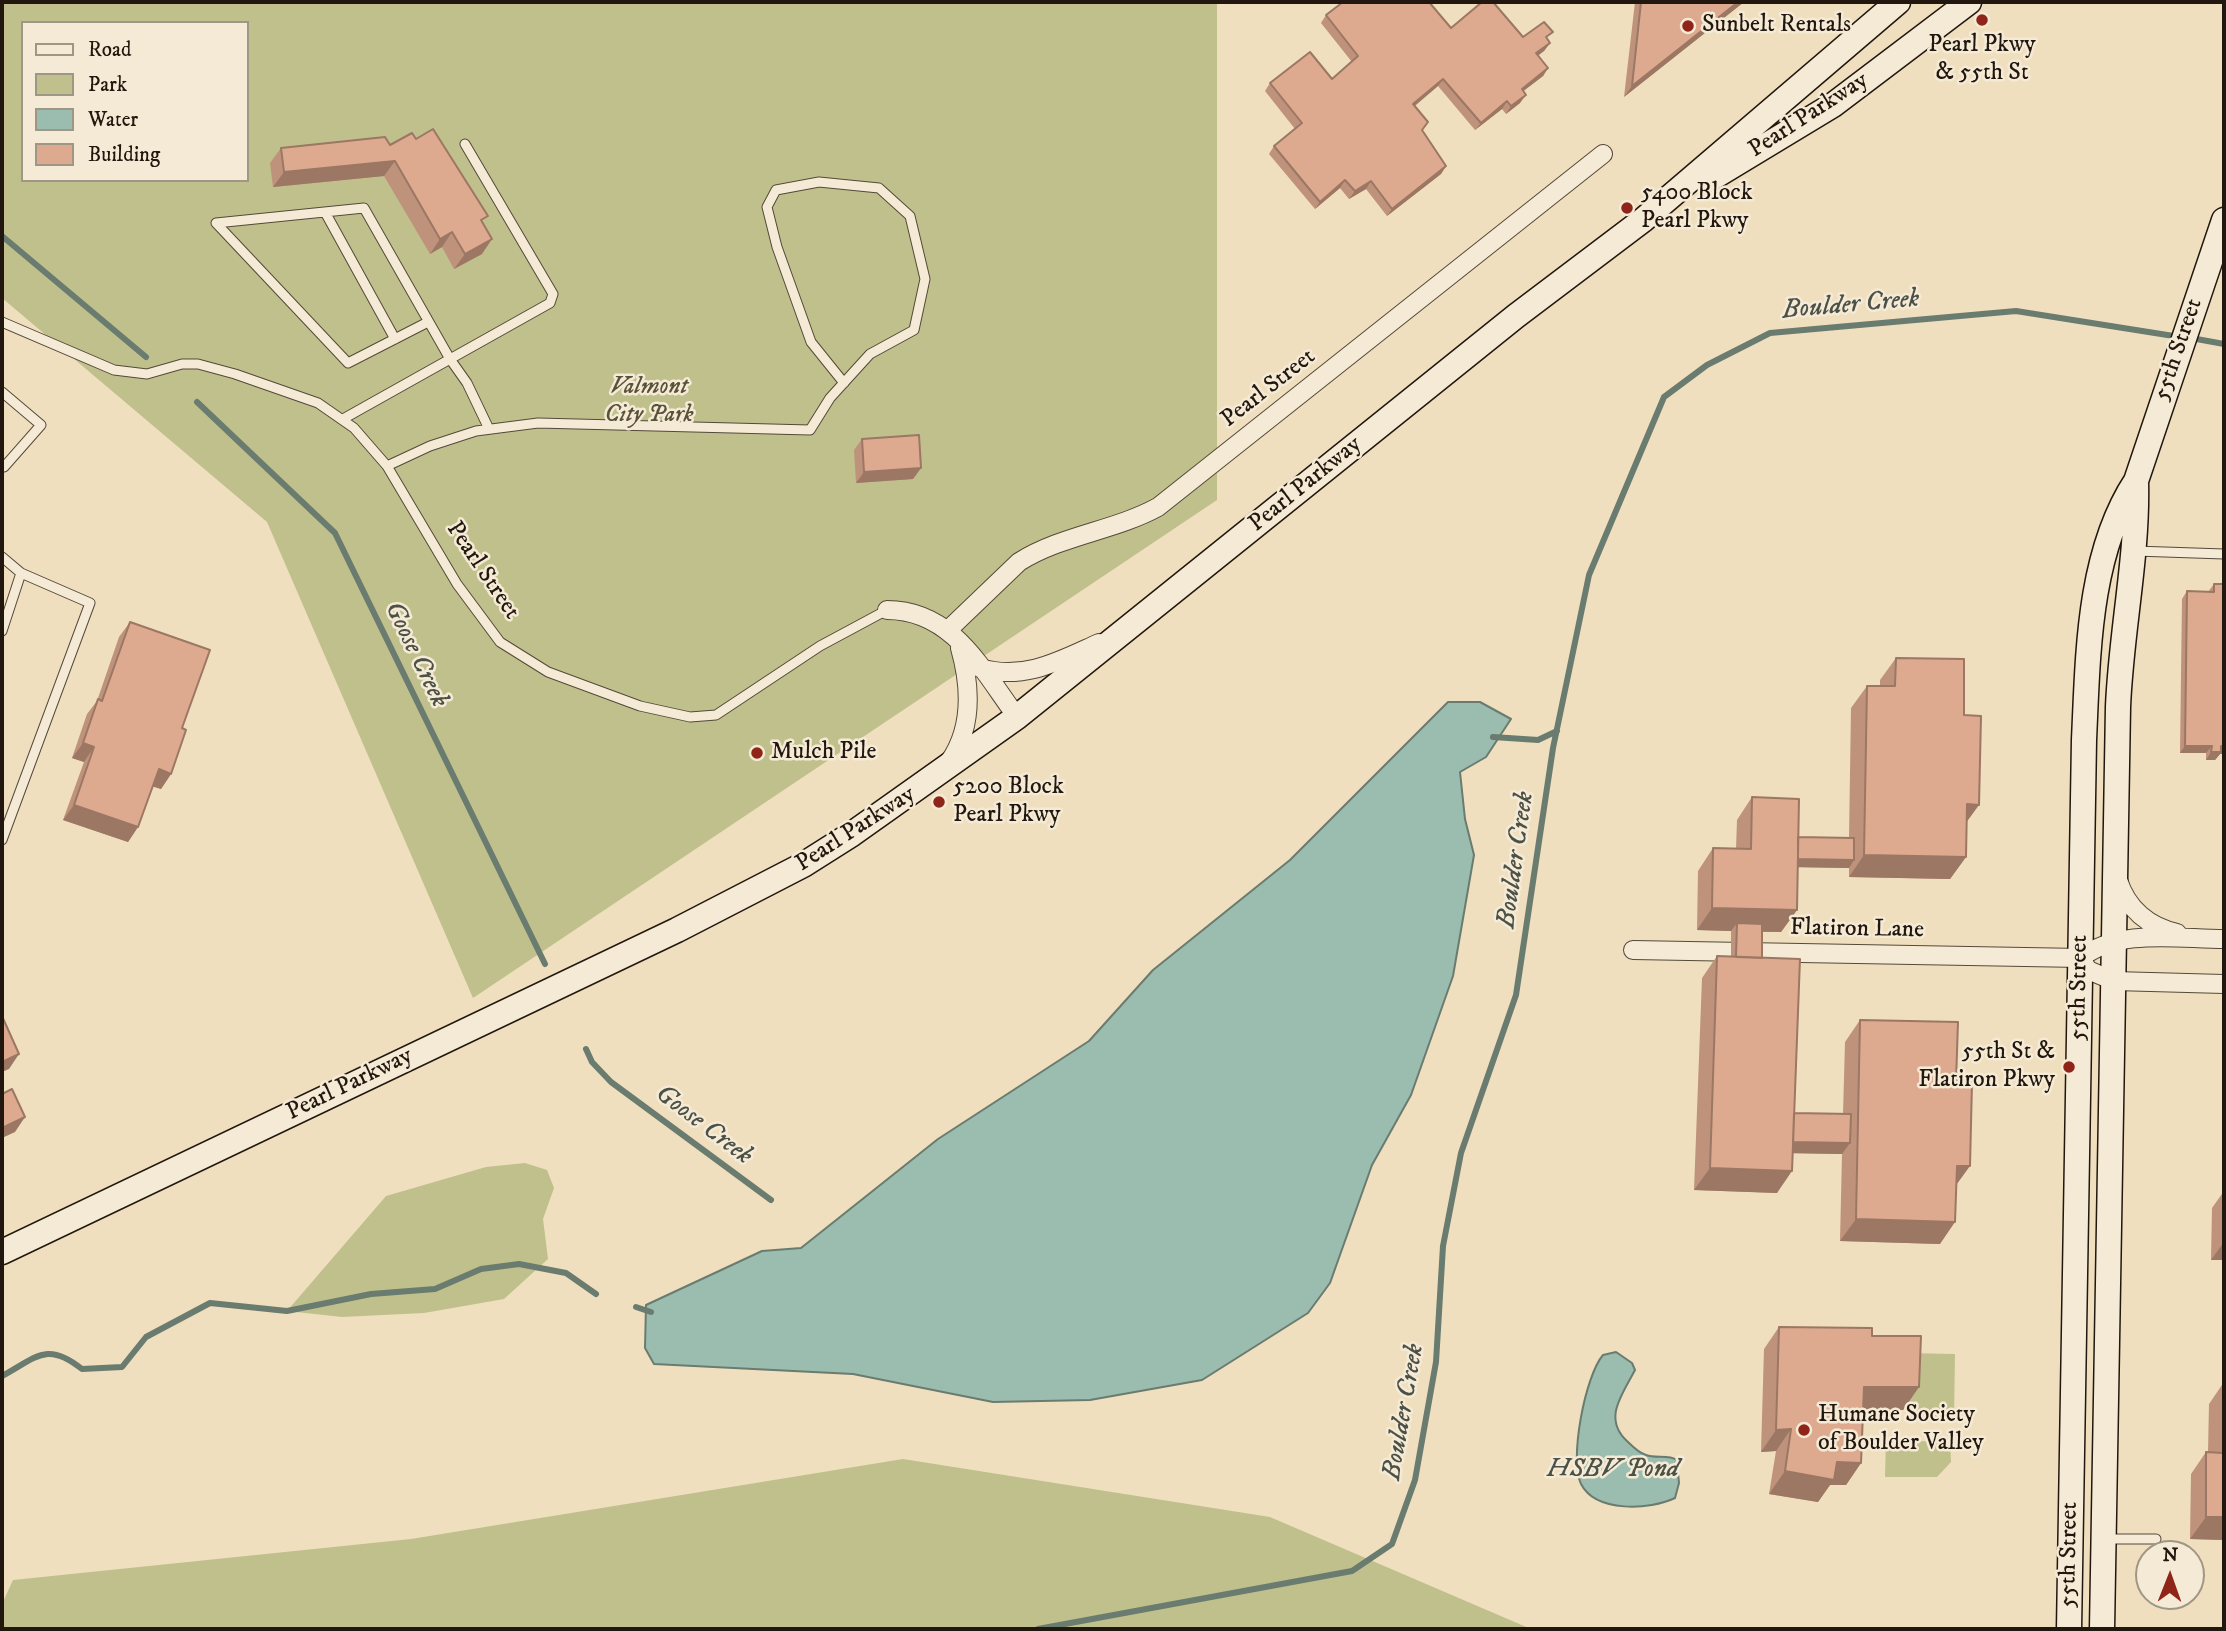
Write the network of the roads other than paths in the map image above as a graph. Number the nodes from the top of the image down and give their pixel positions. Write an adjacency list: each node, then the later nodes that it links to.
1 (1898, 2): 6 (main road, Pearl Parkway)
2 (1969, 2): 6 (main road, Pearl Parkway)
3 (465, 144): 11 (lane)
4 (1603, 154): 26 (street, Pearl Street)
5 (324, 212): 8 (lane); 10 (lane); 10 (lane)
6 (1643, 220): 25 (main road, Pearl Parkway)
7 (2224, 220): 18 (main road, 55th Street)
8 (428, 321): 10 (lane); 11 (lane)
9 (2, 322): 14 (lane, Pearl Street)
10 (395, 339)
11 (450, 359): 14 (lane); 15 (lane)
12 (844, 383): 12 (lane); 15 (lane)
13 (2, 392): 16 (lane)
14 (343, 419): 17 (lane, Pearl Street)
15 (489, 429): 17 (lane)
16 (2, 464)
17 (387, 466): 23 (lane, Pearl Street)
18 (2136, 481): 19 (main road, 55th Street); 35 (main road, 55th Street)
19 (2134, 551): 20 (lane); 31 (main road, 55th Street)
20 (2224, 554)
21 (2, 557): 22 (lane)
22 (21, 573): 24 (lane); 30 (lane)
23 (887, 610): 26 (street, Pearl Street)
24 (2, 629)
25 (1124, 631): 27 (street); 28 (main road, Pearl Parkway)
26 (953, 636): 27 (street, Pearl Street); 29 (street)
27 (980, 668): 28 (street, Pearl Street)
28 (1017, 717): 29 (main road, Pearl Parkway)
29 (942, 773): 38 (main road, Pearl Parkway)
30 (2, 840)
31 (2115, 870): 32 (street); 33 (main road, 55th Street)
32 (2220, 939): 33 (street)
33 (2114, 940): 35 (street); 36 (main road, 55th Street)
34 (1633, 950): 35 (street, Flatiron Lane)
35 (2081, 958): 36 (street); 41 (main road, 55th Street)
36 (2114, 981): 37 (street); 39 (main road, 55th Street)
37 (2224, 984)
38 (2, 1252)
39 (2103, 1539): 40 (lane); 42 (main road, 55th Street)
40 (2156, 1539)
41 (2069, 1629)
42 (2102, 1629)

